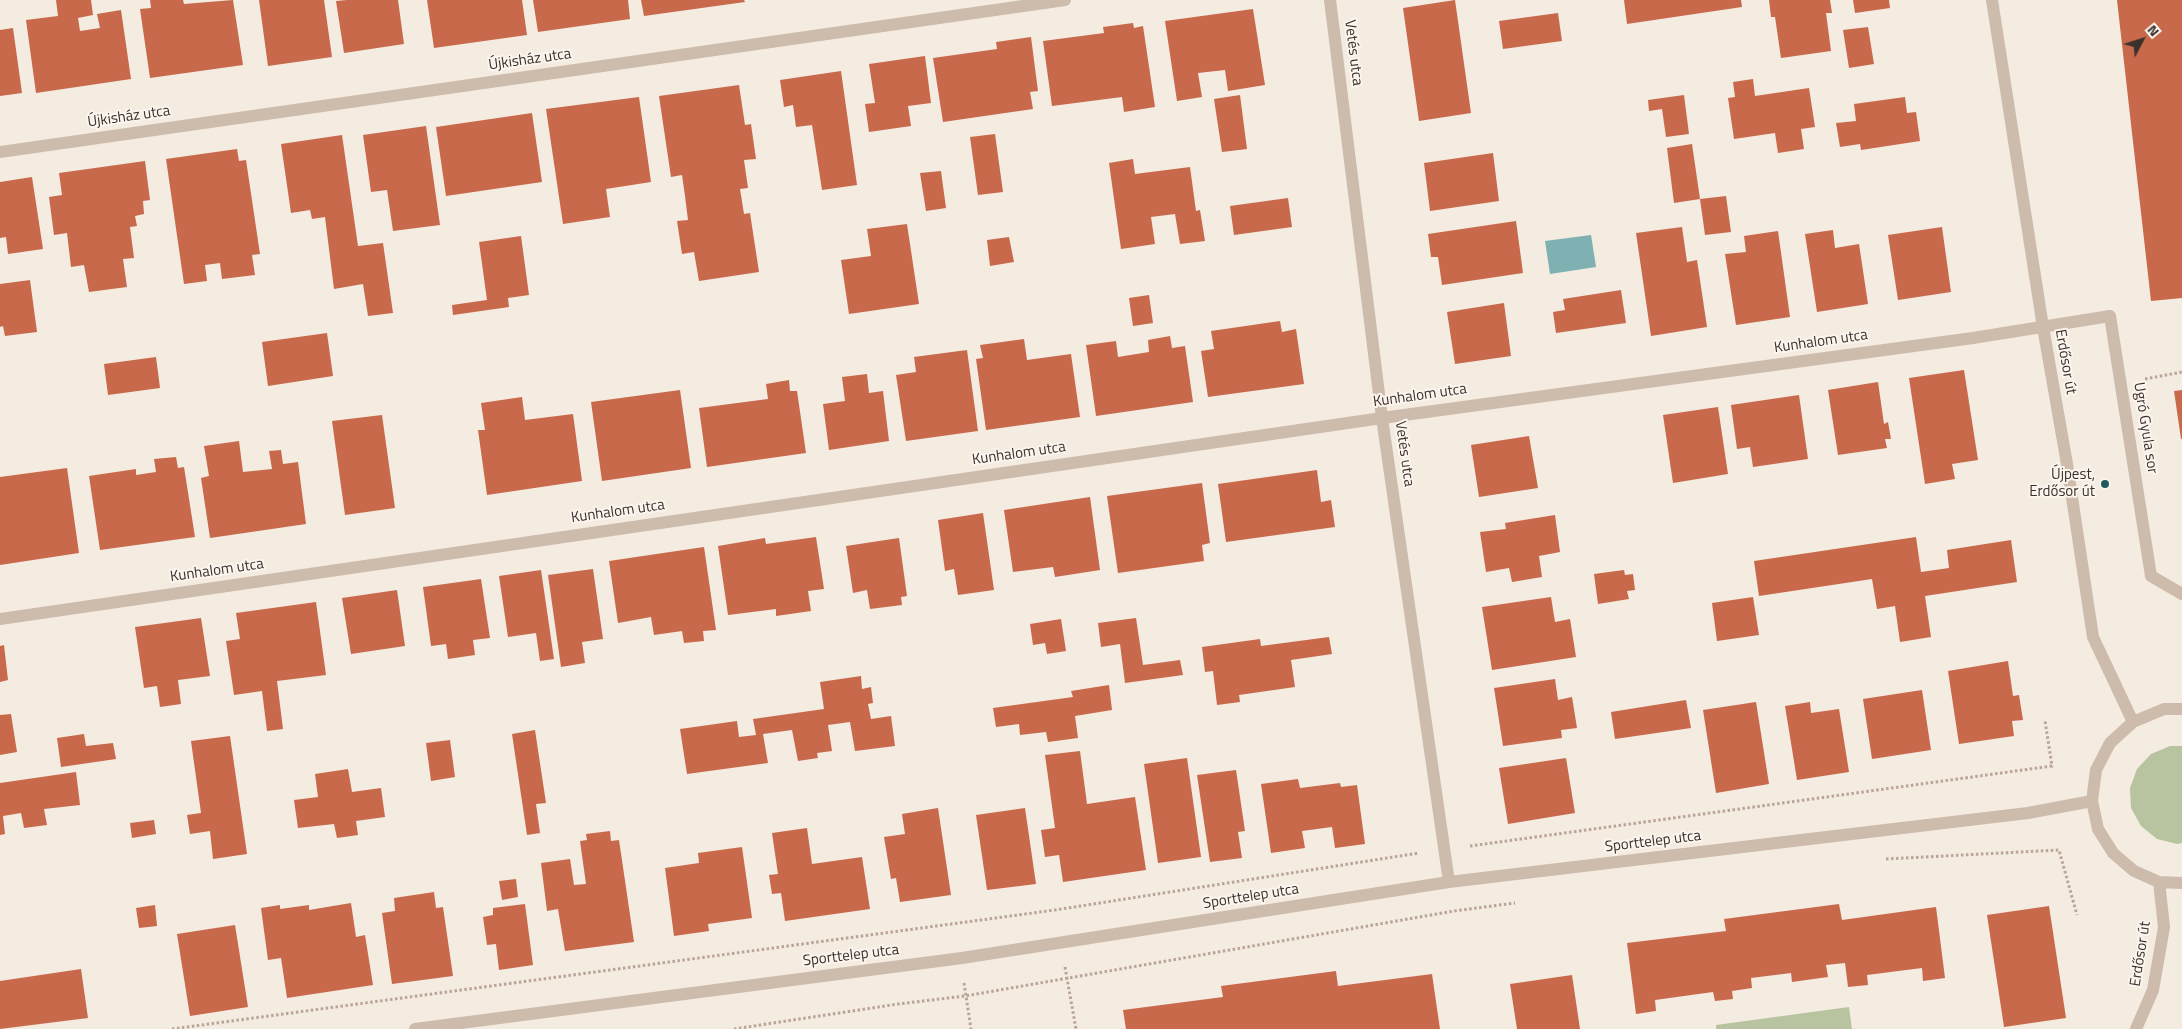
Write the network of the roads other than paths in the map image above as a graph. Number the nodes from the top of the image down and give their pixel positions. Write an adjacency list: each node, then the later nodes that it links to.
1 (1065, 0): 4 (street, Újkisház utca)
2 (1330, 0): 6 (street, Vetés utca)
3 (1992, 0): 5 (street, Erdősor út)
4 (0, 152)
5 (2043, 327): 6 (street, Kunhalom utca); 7 (street, Ugró Gyula sor); 10 (street, Erdősor út)
6 (1382, 418): 8 (street, Kunhalom utca); 12 (street, Vetés utca)
7 (2182, 594)
8 (0, 619)
9 (2182, 709): 10 (street)
10 (2133, 722): 11 (street)
11 (2092, 801): 12 (street, Sporttelep utca); 13 (street)
12 (1449, 882): 15 (street, Sporttelep utca)
13 (2159, 882): 14 (street); 16 (street, Erdősor út)
14 (2182, 883)
15 (415, 1029)
16 (2136, 1029)

